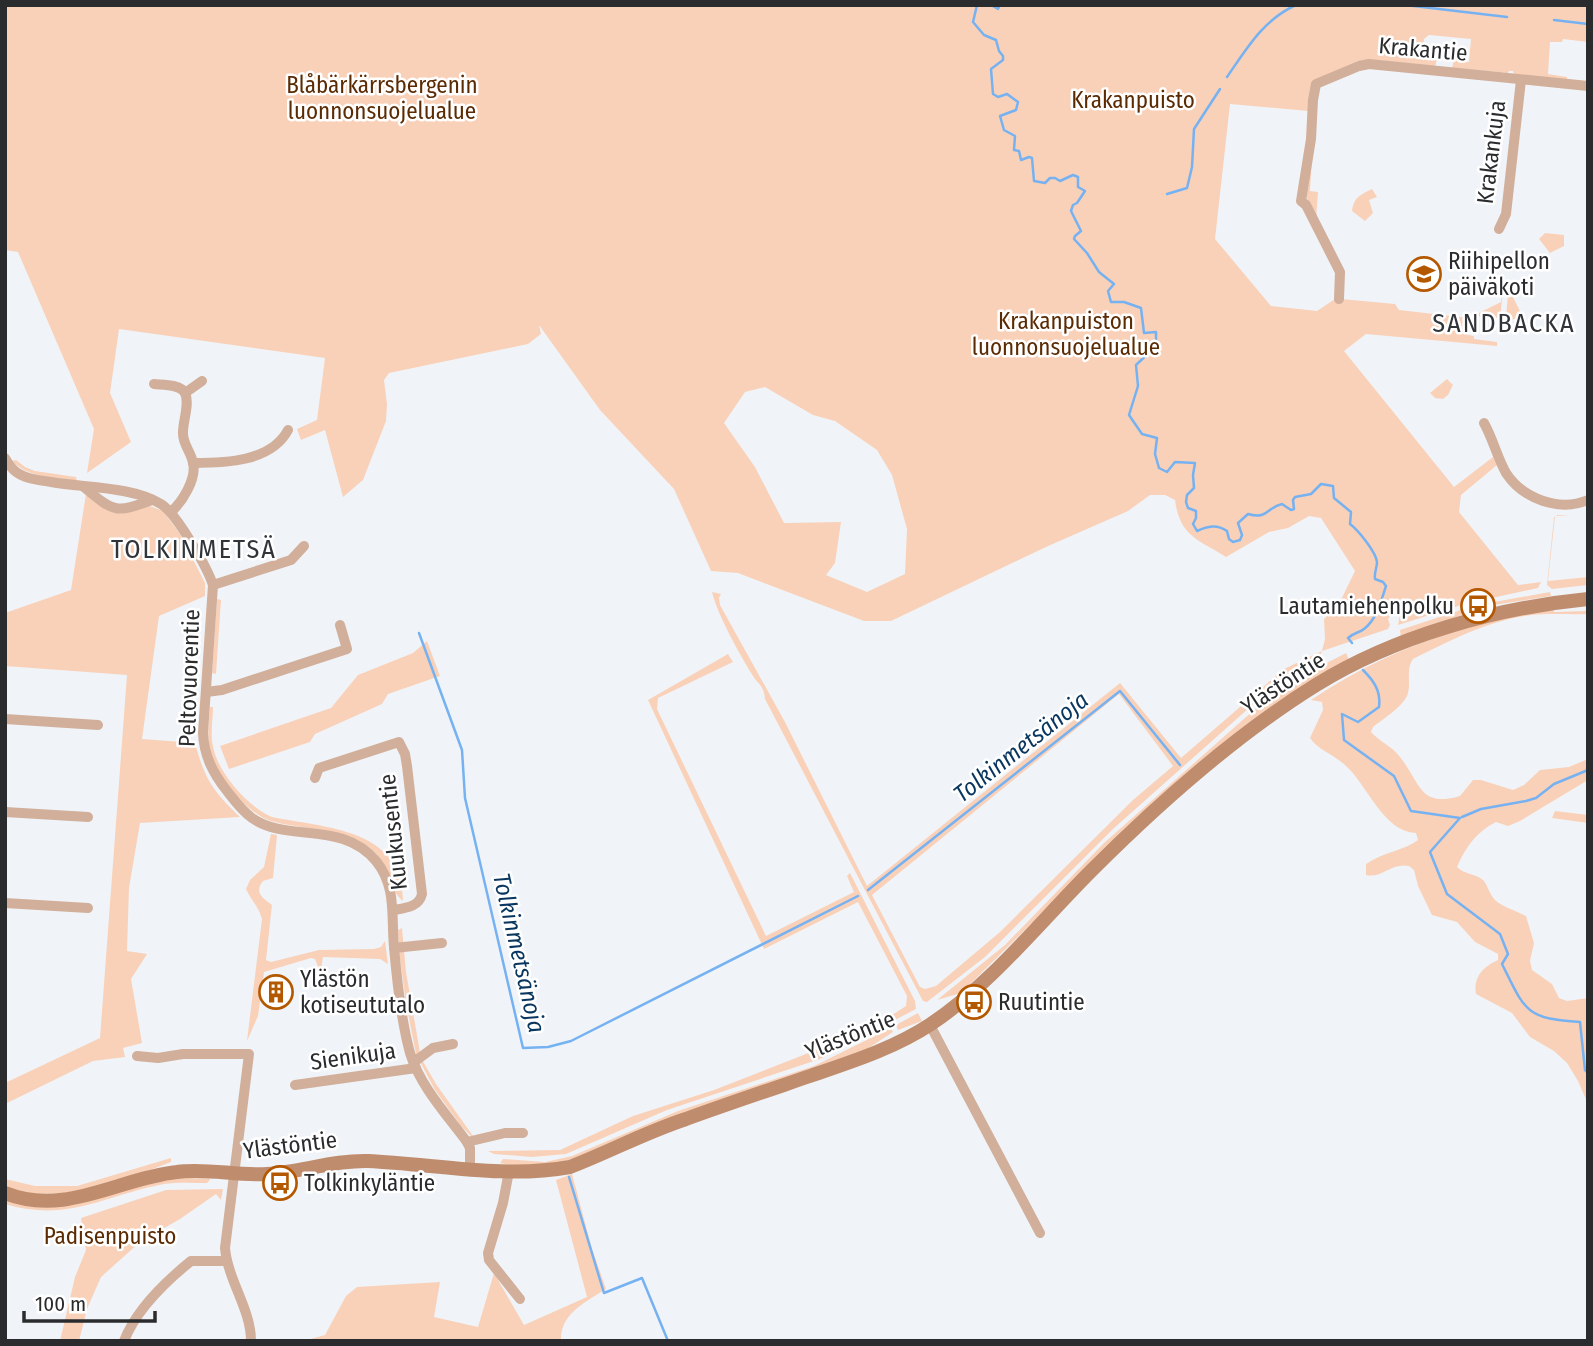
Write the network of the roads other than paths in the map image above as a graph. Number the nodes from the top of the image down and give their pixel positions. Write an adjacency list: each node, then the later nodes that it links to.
1 (1521, 80): 2 (street, Krakantie); 3 (street, Krakankuja); 4 (street, Krakantie)
2 (1588, 86)
3 (1499, 229)
4 (1339, 299)
5 (202, 381): 7 (street)
6 (154, 384): 7 (street)
7 (185, 393): 11 (street)
8 (1484, 423): 14 (street)
9 (288, 430): 11 (street)
10 (5, 458): 12 (street, Peltovuorentie)
11 (193, 463): 15 (street)
12 (85, 488): 13 (street, Peltovuorentie); 13 (street, Peltovuorentie)
13 (152, 500): 15 (street, Peltovuorentie)
14 (1588, 500)
15 (172, 512): 17 (street, Peltovuorentie)
16 (304, 546): 17 (street)
17 (213, 585): 20 (street, Peltovuorentie)
18 (1588, 599): 31 (main road, Ylästöntie)
19 (340, 625): 20 (street)
20 (206, 692): 28 (street, Peltovuorentie)
21 (5, 719): 22 (street)
22 (98, 725)
23 (315, 778): 28 (street, Kuukusentie)
24 (5, 812): 25 (street)
25 (88, 817)
26 (5, 902): 27 (street)
27 (88, 908)
28 (394, 910): 30 (street, Peltovuorentie)
29 (442, 943): 30 (street)
30 (394, 948): 34 (street, Peltovuorentie)
31 (930, 1025): 39 (main road, Ylästöntie); 42 (street)
32 (453, 1044): 34 (street)
33 (137, 1056): 40 (street)
34 (415, 1065): 35 (street, Sienikuja); 37 (street, Peltovuorentie)
35 (295, 1085)
36 (523, 1133): 37 (street)
37 (467, 1142): 38 (street, Peltovuorentie)
38 (470, 1169): 39 (main road, Ylästöntie); 40 (main road, Ylästöntie)
39 (509, 1171): 44 (street)
40 (233, 1175): 41 (main road, Ylästöntie); 43 (street)
41 (5, 1193)
42 (1041, 1233)
43 (226, 1261): 45 (street); 46 (street)
44 (520, 1299)
45 (124, 1341)
46 (251, 1341)

